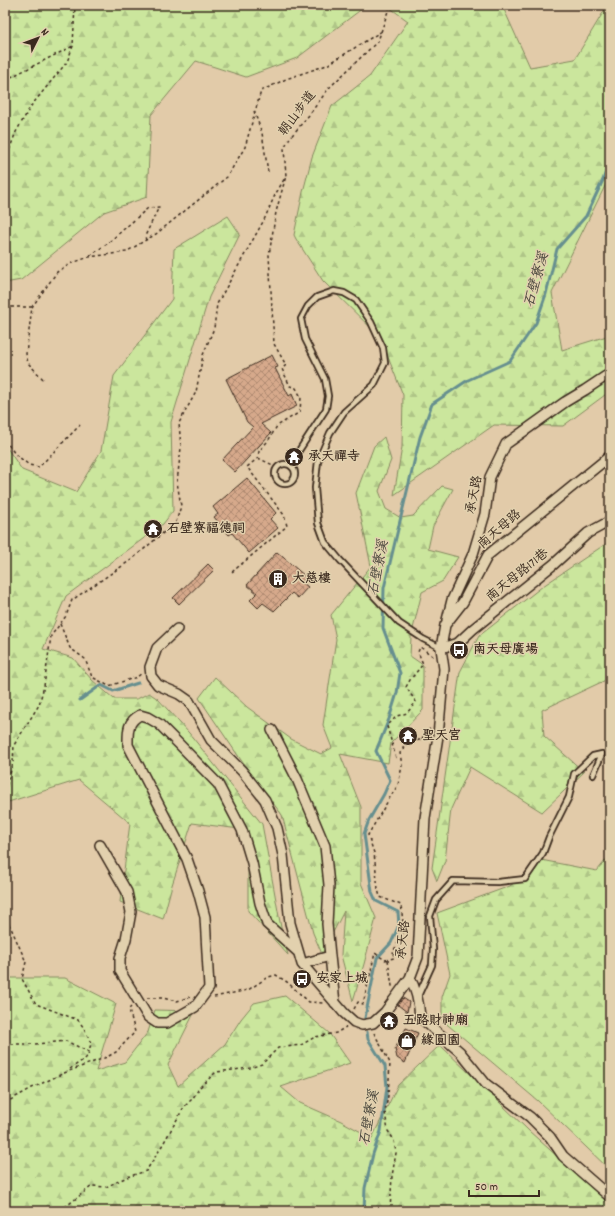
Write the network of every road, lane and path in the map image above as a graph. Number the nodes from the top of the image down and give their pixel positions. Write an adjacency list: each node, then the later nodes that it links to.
1 (75, 5): 4 (path)
2 (390, 5): 3 (path, 朝山步道)
3 (382, 31): 6 (path); 9 (path, 朝山步道)
4 (73, 46): 5 (path); 7 (path)
5 (5, 80)
6 (254, 111): 8 (path); 10 (path)
7 (5, 160)
8 (268, 172)
9 (286, 176): 19 (path, 朝山步道); 24 (path)
10 (146, 241): 11 (path); 11 (path)
11 (89, 256): 13 (path)
12 (5, 307): 13 (path)
13 (32, 307): 15 (path)
14 (610, 374): 25 (street, 承天路)
15 (43, 379)
16 (80, 425): 17 (path)
17 (5, 440)
18 (610, 456): 25 (street, 南天母路)
19 (258, 458): 20 (path); 23 (path)
20 (278, 467): 21 (lane); 21 (lane)
21 (292, 467): 27 (lane)
22 (610, 520): 27 (street, 南天母路171巷)
23 (232, 572)
24 (60, 624): 28 (path); 35 (path)
25 (445, 625): 27 (street, 南天母路)
26 (177, 629): 28 (street)
27 (441, 648): 30 (street, 承天路); 33 (path)
28 (150, 667): 38 (street)
29 (272, 730): 39 (street)
30 (438, 736): 32 (path); 42 (street, 承天路)
31 (404, 742): 32 (path)
32 (403, 749): 33 (path)
33 (400, 753): 40 (path)
34 (593, 775): 44 (lane)
35 (5, 791)
36 (100, 845): 38 (street)
37 (5, 919): 50 (path)
38 (298, 952): 41 (street)
39 (330, 956): 41 (street); 45 (street)
40 (388, 960): 43 (path); 46 (path)
41 (302, 964): 45 (street)
42 (410, 978): 43 (street); 44 (street, 承天路)
43 (396, 997): 48 (street)
44 (418, 997): 52 (street, 承天路)
45 (335, 1003): 46 (street)
46 (344, 1013): 47 (street)
47 (354, 1022): 48 (street); 53 (path)
48 (373, 1023): 54 (path)
49 (5, 1044): 50 (path)
50 (89, 1052): 51 (path)
51 (5, 1103)
52 (610, 1197)
53 (60, 1211)
54 (390, 1211)

